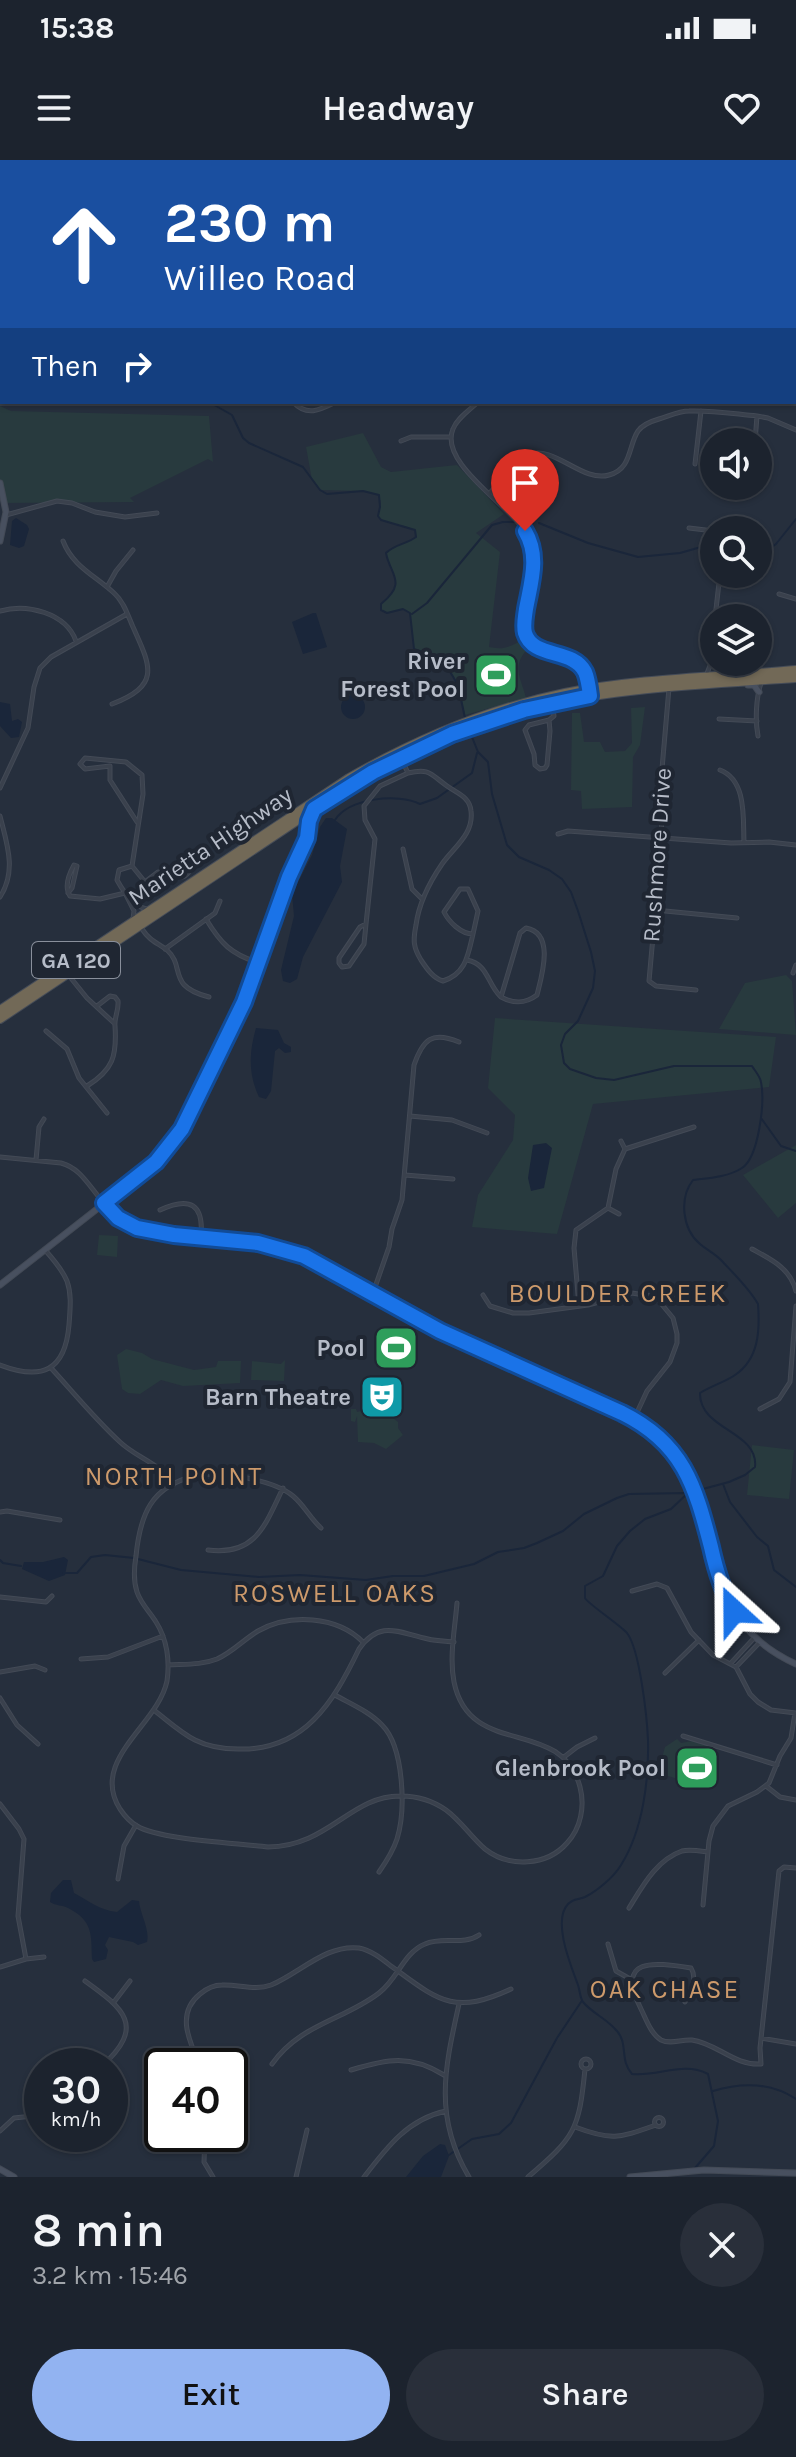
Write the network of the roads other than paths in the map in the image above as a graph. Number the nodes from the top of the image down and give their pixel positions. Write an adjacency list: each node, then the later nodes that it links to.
1 (295, 404): 2 (street)
2 (331, 404)
3 (476, 404): 8 (street)
4 (701, 411): 5 (street); 10 (street); 12 (street)
5 (757, 416): 6 (street); 7 (street)
6 (756, 428)
7 (796, 430)
8 (451, 437): 9 (street); 12 (street)
9 (401, 441)
10 (695, 464)
11 (0, 483): 14 (street)
12 (489, 494): 35 (street)
13 (157, 513): 14 (street)
14 (6, 515): 17 (street)
15 (689, 528): 16 (street)
16 (700, 529)
17 (0, 541)
18 (63, 541): 20 (street)
19 (133, 550): 20 (street)
20 (107, 587): 24 (street)
21 (779, 594): 22 (street)
22 (796, 599)
23 (0, 611): 25 (street)
24 (127, 614): 25 (street); 36 (street)
25 (76, 641): 47 (street)
26 (796, 670): 27 (highway, GA 120)
27 (772, 672)
28 (719, 676): 29 (highway, GA 120)
29 (705, 677): 33 (highway, GA 120)
30 (796, 678): 31 (highway, GA 120)
31 (764, 680): 32 (highway, GA 120); 34 (street)
32 (727, 683): 33 (highway, GA 120); 34 (street)
33 (669, 684): 35 (highway, GA 120); 53 (street, Rushmore Drive)
34 (759, 692): 40 (street)
35 (589, 693): 37 (highway, GA 120); 41 (highway, GA 120)
36 (112, 704)
37 (552, 704): 39 (street); 41 (highway, GA 120)
38 (719, 719): 40 (street)
39 (549, 720): 39 (street)
40 (757, 721): 42 (street)
41 (476, 722): 43 (highway, Marietta Highway / GA 120)
42 (758, 736)
43 (399, 754): 46 (street); 48 (highway, Marietta Highway / GA 120); 50 (highway, Marietta Highway / GA 120)
44 (111, 764): 44 (street); 51 (street); 51 (street)
45 (720, 770): 54 (street)
46 (408, 773): 62 (street); 69 (street)
47 (0, 788)
48 (314, 809): 50 (highway); 50 (highway, Marietta Highway / GA 120)
49 (0, 816): 61 (street)
50 (302, 822): 64 (highway, Marietta Highway / GA 120); 68 (highway, Marietta Highway / GA 120); 73 (street)
51 (138, 823): 58 (street)
52 (558, 834): 53 (street)
53 (662, 836): 54 (street); 65 (street, Rushmore Drive)
54 (744, 843): 55 (street)
55 (796, 845)
56 (403, 849): 62 (street)
57 (193, 859): 58 (street)
58 (132, 866): 60 (street)
59 (68, 893): 59 (street); 60 (street)
60 (125, 893): 64 (street); 68 (street)
61 (0, 897)
62 (421, 898): 72 (street)
63 (220, 901): 67 (street)
64 (151, 909): 68 (highway, Marietta Highway / GA 120)
65 (655, 910): 66 (street); 77 (street, Rushmore Drive)
66 (737, 918)
67 (206, 919): 71 (street); 73 (street)
68 (135, 924): 71 (street); 76 (highway, Marietta Highway / GA 120); 81 (highway, Marietta Highway / GA 120)
69 (366, 924): 69 (street)
70 (473, 934): 70 (street); 72 (street)
71 (165, 949): 78 (street)
72 (467, 960): 79 (street)
73 (259, 963): 98 (street)
74 (796, 965): 75 (street)
75 (793, 973)
76 (68, 974): 80 (street); 82 (highway, Marietta Highway / GA 120)
77 (696, 990)
78 (209, 997)
79 (501, 997): 79 (street)
80 (97, 1006): 83 (street); 83 (street)
81 (0, 1010)
82 (0, 1019)
83 (114, 1023): 86 (street)
84 (46, 1031): 86 (street)
85 (459, 1042): 88 (street)
86 (87, 1086): 87 (street)
87 (107, 1113)
88 (410, 1116): 91 (street); 96 (street)
89 (44, 1119): 95 (street)
90 (694, 1127): 93 (street)
91 (487, 1133)
92 (621, 1141): 93 (street)
93 (625, 1149): 99 (street)
94 (0, 1157): 95 (street)
95 (36, 1160): 98 (street)
96 (405, 1175): 97 (street); 107 (street)
97 (453, 1179)
98 (104, 1203): 102 (street); 104 (street)
99 (608, 1208): 101 (street); 109 (street)
100 (160, 1210): 102 (street)
101 (619, 1214)
102 (201, 1237): 107 (street)
103 (752, 1249): 106 (street)
104 (45, 1250): 105 (street); 112 (street)
105 (0, 1285)
106 (796, 1291)
107 (373, 1293): 116 (street)
108 (483, 1295): 109 (street)
109 (579, 1306): 116 (street)
110 (796, 1306): 114 (street)
111 (0, 1365): 112 (street)
112 (51, 1368): 117 (street)
113 (796, 1381): 114 (street)
114 (790, 1382): 115 (street)
115 (760, 1409)
116 (634, 1419): 129 (street)
117 (173, 1485): 118 (street); 127 (street)
118 (283, 1488): 121 (street); 122 (street)
119 (0, 1512): 120 (street)
120 (60, 1520)
121 (321, 1528)
122 (208, 1550)
123 (632, 1591): 128 (street)
124 (52, 1596): 125 (street)
125 (0, 1597)
126 (457, 1603): 131 (street)
127 (163, 1636): 132 (street); 135 (street)
128 (699, 1640): 133 (street); 139 (street)
129 (757, 1640): 133 (street); 134 (street); 136 (street)
130 (364, 1642): 131 (street); 135 (street); 140 (street)
131 (454, 1642): 147 (street)
132 (81, 1659)
133 (731, 1663): 136 (street)
134 (796, 1664)
135 (168, 1665): 142 (street)
136 (736, 1667): 143 (street)
137 (45, 1670): 138 (street)
138 (0, 1672)
139 (665, 1673)
140 (335, 1695): 142 (street); 150 (street)
141 (0, 1698): 146 (street)
142 (155, 1711): 153 (street)
143 (796, 1713): 148 (street)
144 (683, 1736): 148 (street)
145 (595, 1738): 147 (street)
146 (38, 1744)
147 (564, 1757): 150 (street)
148 (777, 1765): 149 (street)
149 (766, 1786): 151 (street); 154 (street)
150 (400, 1796): 153 (street); 158 (street)
151 (796, 1800)
152 (0, 1804): 165 (street)
153 (136, 1825): 159 (street)
154 (708, 1852): 160 (street); 161 (street)
155 (778, 1864): 156 (street)
156 (781, 1868): 157 (street); 175 (street)
157 (796, 1868)
158 (379, 1872)
159 (118, 1879)
160 (703, 1905)
161 (629, 1908)
162 (479, 1935): 167 (street)
163 (608, 1944): 168 (street)
164 (44, 1957): 165 (street)
165 (26, 1959): 166 (street)
166 (0, 1967)
167 (398, 1971): 174 (street); 178 (street); 179 (street)
168 (632, 1980): 173 (street); 175 (street)
169 (85, 1981): 172 (street)
170 (130, 1981): 172 (street)
171 (511, 1989): 174 (street)
172 (114, 2002): 177 (street)
173 (685, 2002)
174 (459, 2004): 182 (street)
175 (761, 2038): 176 (street)
176 (796, 2044)
177 (120, 2048)
178 (192, 2048)
179 (272, 2064)
180 (585, 2069): 186 (street)
181 (351, 2070): 182 (street)
182 (444, 2075): 183 (street)
183 (446, 2111): 195 (street); 196 (street)
184 (24, 2117): 188 (street)
185 (656, 2125): 186 (street)
186 (575, 2127): 197 (street)
187 (307, 2130): 194 (street)
188 (0, 2131)
189 (204, 2152): 193 (street)
190 (0, 2169): 192 (street)
191 (796, 2173): 198 (street)
192 (14, 2177)
193 (213, 2177)
194 (296, 2177)
195 (364, 2177)
196 (469, 2177)
197 (528, 2177)
198 (630, 2177)

